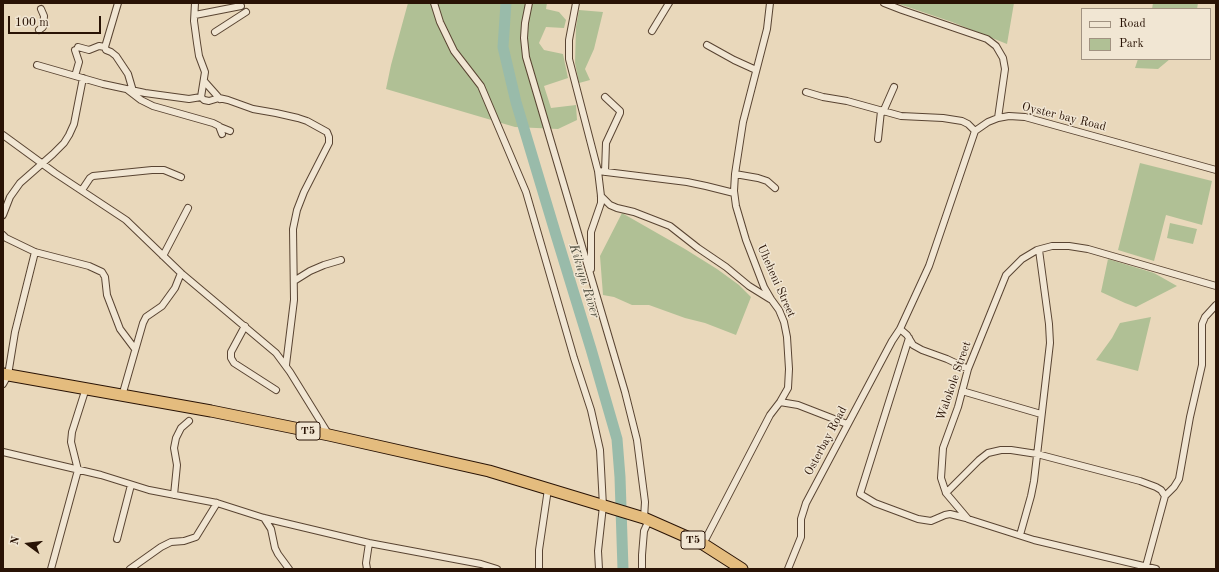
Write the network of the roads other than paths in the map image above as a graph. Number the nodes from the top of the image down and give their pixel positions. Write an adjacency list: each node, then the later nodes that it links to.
1 (118, 3): 17 (street)
2 (195, 3): 12 (street)
3 (434, 3): 86 (street)
4 (529, 3): 56 (street)
5 (576, 3): 39 (street)
6 (669, 3): 14 (street)
7 (770, 3): 19 (street, Uheheni Street)
8 (884, 3): 30 (street)
9 (241, 6): 12 (street)
10 (41, 9): 13 (street)
11 (246, 12): 15 (street)
12 (195, 15): 22 (street)
13 (43, 24)
14 (652, 31)
15 (215, 32)
16 (707, 45): 19 (street)
17 (105, 46): 20 (street); 24 (street)
18 (37, 65): 20 (street)
19 (756, 70): 41 (street, Uheheni Street)
20 (75, 76): 21 (street)
21 (82, 78): 24 (street); 37 (street)
22 (204, 81): 26 (street); 28 (street)
23 (894, 87): 29 (street)
24 (130, 90): 26 (street); 31 (street)
25 (806, 92): 29 (street)
26 (201, 97): 28 (street)
27 (605, 97): 40 (street)
28 (220, 99): 57 (street)
29 (882, 111): 33 (street); 36 (street)
30 (998, 118): 33 (street, Oyster bay Road); 38 (street, Oyster bay Road)
31 (220, 127): 32 (street); 34 (street)
32 (230, 131)
33 (975, 131): 62 (street)
34 (222, 134)
35 (3, 135): 37 (street)
36 (878, 139)
37 (41, 163): 44 (street); 47 (street)
38 (1216, 170)
39 (598, 171): 40 (street); 46 (street)
40 (605, 172): 45 (street)
41 (735, 174): 43 (street); 45 (street, Uheheni Street)
42 (181, 177): 44 (street)
43 (775, 188)
44 (82, 190): 53 (street)
45 (734, 194): 59 (street, Uheheni Street)
46 (601, 196): 56 (street); 59 (street)
47 (5, 204): 49 (street)
48 (188, 208): 53 (street)
49 (3, 215)
50 (3, 235): 52 (street)
51 (1039, 250): 58 (street, Walokole Street); 66 (street, Walokole Street); 73 (street)
52 (35, 252): 64 (street); 67 (street)
53 (163, 256): 55 (street)
54 (341, 260): 57 (street)
55 (181, 273): 61 (street); 64 (street)
56 (591, 276): 88 (street)
57 (294, 281): 65 (street)
58 (1216, 286)
59 (771, 299): 72 (street, Uheheni Street)
60 (1216, 305): 84 (street)
61 (245, 326): 65 (street); 69 (street)
62 (900, 330): 63 (street); 75 (street, Osterbay Road)
63 (909, 338): 66 (street); 89 (street)
64 (135, 349): 71 (street)
65 (286, 365): 76 (street)
66 (968, 369): 70 (street, Walokole Street)
67 (5, 377): 68 (highway, T5)
68 (86, 388): 71 (highway, T5); 79 (street)
69 (276, 390)
70 (962, 391): 73 (street); 82 (street, Walokole Street)
71 (122, 396): 76 (highway, T5)
72 (780, 402): 75 (street); 93 (street, Uheheni Street)
73 (1041, 414): 78 (street)
74 (189, 421): 83 (street)
75 (847, 424): 104 (street, Osterbay Road)
76 (329, 435): 81 (highway, T5)
77 (3, 452): 79 (street)
78 (1037, 454): 82 (street); 84 (street); 90 (street)
79 (78, 470): 80 (street); 95 (street)
80 (131, 485): 83 (street); 91 (street)
81 (548, 489): 86 (highway, T5); 100 (street)
82 (946, 493): 89 (street, Walokole Street)
83 (174, 494): 85 (street)
84 (1165, 496): 94 (street)
85 (216, 503): 87 (street); 96 (street)
86 (605, 507): 88 (highway, T5); 101 (street)
87 (264, 518): 92 (street); 97 (street)
88 (645, 519): 93 (highway, T5); 102 (street)
89 (968, 519): 90 (street)
90 (1020, 535): 94 (street)
91 (117, 539)
92 (369, 544): 98 (street); 99 (street)
93 (703, 544): 103 (highway, T5)
94 (1146, 566): 105 (street)
95 (51, 569)
96 (130, 569)
97 (289, 569)
98 (367, 569)
99 (497, 569)
100 (539, 569)
101 (599, 569)
102 (642, 569)
103 (742, 569)
104 (788, 569)
105 (1156, 569)

